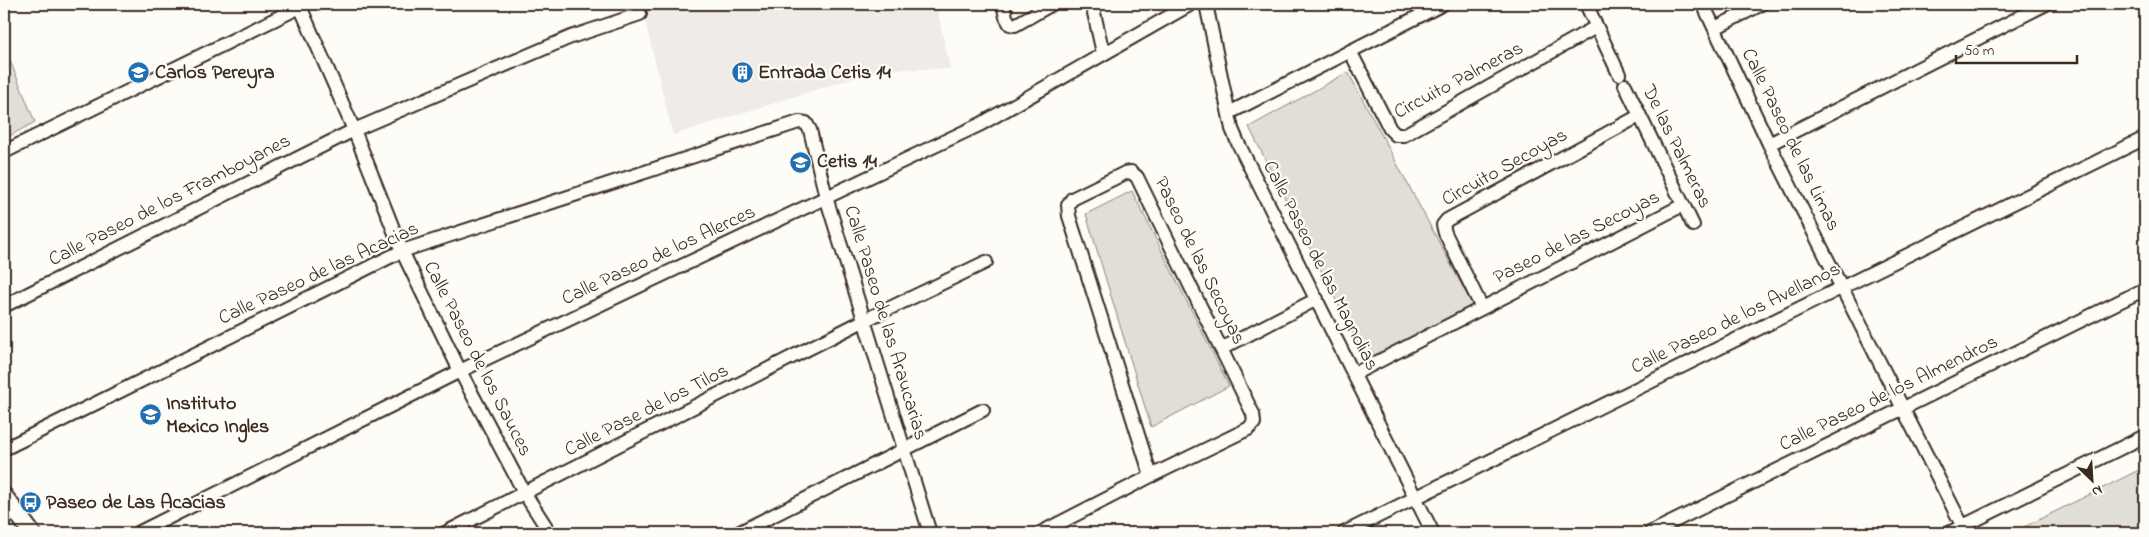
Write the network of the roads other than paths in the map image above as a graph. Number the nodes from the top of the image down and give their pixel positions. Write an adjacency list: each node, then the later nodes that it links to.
1 (301, 4): 20 (street, Calle Paseo de los Sauces); 23 (street)
2 (1003, 4): 3 (street)
3 (1052, 4)
4 (1092, 4): 16 (street)
5 (1191, 4): 16 (street, Calle Paseo de los Alerces)
6 (1206, 4): 17 (street, Calle Paseo de las Magnolias)
7 (1443, 4): 15 (street)
8 (1586, 4): 13 (street, De las Palmeras)
9 (1703, 4): 14 (street, Calle Paseo de las Limas)
10 (1762, 4): 14 (street)
11 (2046, 4): 22 (street)
12 (640, 14): 20 (street, Calle Paseo de los Framboyanes)
13 (1596, 27): 15 (street, Circuito Palmeras); 18 (street, De las Palmeras)
14 (1715, 28): 22 (street, Calle Paseo de las Limas)
15 (1350, 51): 17 (street)
16 (1103, 54): 24 (street, Calle Paseo de los Alerces)
17 (1229, 113): 31 (street, Calle Paseo de las Magnolias)
18 (1640, 116): 25 (street, De las Palmeras); 33 (street, Circuito Secoyas)
19 (806, 122): 24 (street, Calle Paseo de las Araucarias); 27 (street, Calle Paseo de las Acacias)
20 (354, 130): 27 (street, Calle Paseo de los Sauces); 32 (street, Calle Paseo de los Framboyanes)
21 (2145, 138): 29 (street, Calle Paseo de los Avellanos)
22 (1770, 144): 29 (street, Calle Paseo de las Limas)
23 (4, 152)
24 (826, 197): 34 (street, Calle Paseo de las Araucarias); 36 (street, Calle Paseo de los Alerces)
25 (1683, 205): 26 (street, De las Palmeras); 33 (street, Paseo de las Secoyas)
26 (1693, 225)
27 (402, 251): 36 (street, Calle Paseo de los Sauces); 41 (street, Calle Paseo de las Acacias)
28 (986, 262): 34 (street, Calle Pase de los Tilos)
29 (1842, 288): 38 (street, Calle Paseo de las Limas); 46 (street, Calle Paseo de los Avellanos)
30 (2145, 289): 38 (street, Calle Paseo de los Almendros)
31 (1317, 299): 35 (street); 37 (street, Calle Paseo de las Magnolias)
32 (4, 306)
33 (1482, 308): 37 (street, Paseo de las Secoyas)
34 (865, 320): 42 (street, Calle Paseo de las Araucarias); 44 (street, Calle Pase de los Tilos)
35 (1221, 349): 43 (street, Paseo de las Secoyas); 43 (street, Paseo de las Secoyas)
36 (460, 371): 44 (street, Calle Paseo de los Sauces); 49 (street, Calle Paseo de los Alerces)
37 (1354, 374): 46 (street, Calle Paseo de las Magnolias)
38 (1904, 408): 47 (street, Calle Paseo de las Limas); 57 (street, Calle Paseo de los Almendros)
39 (984, 410): 42 (street)
40 (2145, 436): 47 (street)
41 (4, 449)
42 (904, 450): 52 (street); 53 (street, Calle Paseo de las Araucarias)
43 (1151, 476): 54 (street, Paseo de las Secoyas)
44 (525, 494): 50 (street, Calle Pase de los Tilos); 51 (street, Calle Paseo de los Sauces)
45 (4, 496): 48 (street)
46 (1415, 498): 55 (street, Calle Paseo de los Avellanos); 56 (street, Calle Paseo de las Magnolias)
47 (1965, 530): 58 (street)
48 (32, 533)
49 (138, 533)
50 (445, 533)
51 (550, 533)
52 (738, 533)
53 (930, 533)
54 (1040, 533)
55 (1344, 533)
56 (1433, 533)
57 (1650, 533)
58 (1949, 533)

